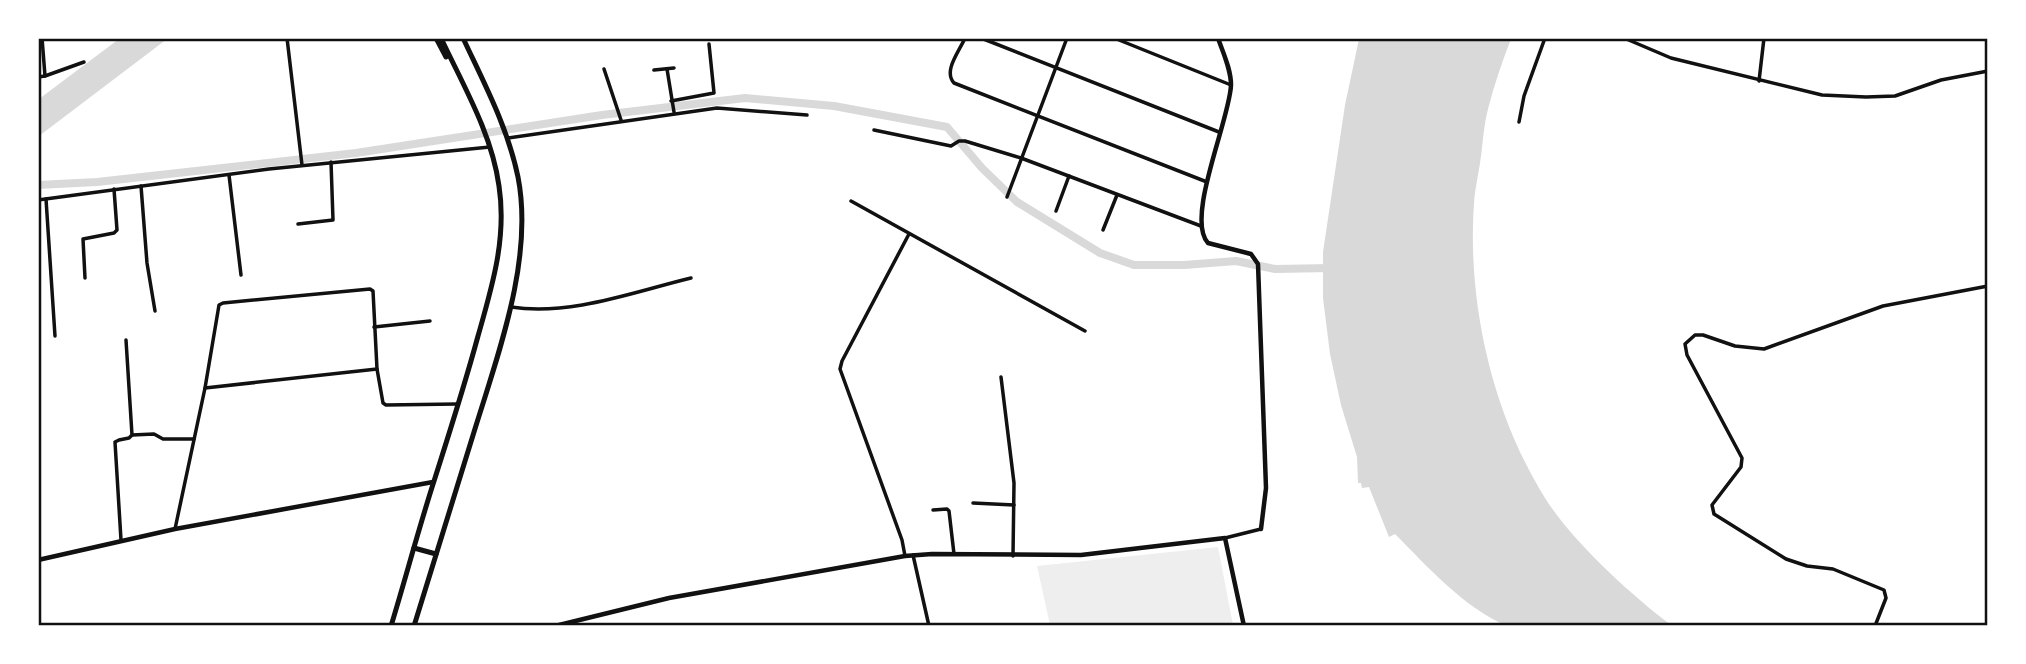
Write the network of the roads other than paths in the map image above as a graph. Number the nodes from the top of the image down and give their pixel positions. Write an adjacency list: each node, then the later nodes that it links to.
1 (42, 38): 21 (street)
2 (287, 38): 37 (street)
3 (438, 38): 34 (main road)
4 (464, 38): 33 (main road)
5 (965, 38): 28 (street)
6 (981, 38): 16 (street)
7 (1067, 38): 16 (street)
8 (1114, 38): 24 (street)
9 (1218, 38): 24 (street)
10 (1545, 38): 30 (street)
11 (1624, 38): 23 (street)
12 (1764, 38): 23 (street)
13 (709, 44): 25 (street)
14 (85, 62): 21 (street)
15 (674, 68): 18 (street)
16 (1056, 68): 28 (street); 32 (street)
17 (604, 69): 29 (street)
18 (667, 69): 19 (street); 25 (street)
19 (654, 70)
20 (1987, 71): 23 (street)
21 (46, 76): 22 (street)
22 (38, 77)
23 (1759, 81)
24 (1231, 85): 32 (street)
25 (671, 101): 26 (street)
26 (674, 113): 27 (street); 29 (street)
27 (807, 115)
28 (1038, 115): 35 (street); 40 (street)
29 (621, 121): 33 (street)
30 (1519, 122)
31 (874, 130): 35 (street)
32 (1219, 132): 40 (street)
33 (508, 138): 57 (main road)
34 (490, 147): 36 (street); 67 (main road)
35 (1021, 158): 39 (street); 44 (street)
36 (331, 163): 37 (street); 49 (street)
37 (302, 165): 38 (street)
38 (229, 175): 41 (street); 53 (street)
39 (1069, 176): 43 (street); 48 (street)
40 (1207, 182): 50 (street)
41 (141, 186): 42 (street); 58 (street)
42 (114, 190): 45 (street); 54 (street)
43 (1117, 195): 50 (street); 51 (street)
44 (1007, 197)
45 (46, 199): 46 (street); 62 (street)
46 (38, 200)
47 (851, 201): 52 (street)
48 (1056, 211)
49 (298, 224)
50 (1201, 226): 75 (street)
51 (1103, 230)
52 (909, 234): 61 (street); 81 (street)
53 (241, 275)
54 (85, 278)
55 (691, 278): 57 (street)
56 (1987, 286): 90 (street)
57 (509, 307): 79 (main road)
58 (155, 311)
59 (430, 321): 60 (street)
60 (374, 327): 64 (street); 66 (street)
61 (1085, 331)
62 (55, 336)
63 (126, 340): 68 (street)
64 (377, 369): 66 (street); 67 (street)
65 (1001, 377): 72 (street)
66 (205, 388): 69 (street)
67 (460, 404): 70 (main road)
68 (132, 435): 69 (street); 77 (street)
69 (194, 439): 74 (street)
70 (433, 482): 74 (street); 78 (main road)
71 (973, 503): 72 (street)
72 (1014, 505): 83 (street)
73 (933, 510): 80 (street)
74 (175, 529): 77 (street)
75 (1261, 529): 76 (street)
76 (1225, 538): 83 (street); 89 (street)
77 (121, 540): 84 (street)
78 (414, 548): 79 (main road); 85 (main road)
79 (436, 554): 86 (main road)
80 (954, 554): 82 (street); 83 (street)
81 (905, 555): 82 (street); 87 (street)
82 (913, 555): 88 (street)
83 (1013, 556)
84 (38, 560)
85 (391, 625)
86 (414, 625)
87 (555, 625)
88 (929, 625)
89 (1244, 625)
90 (1875, 625)

